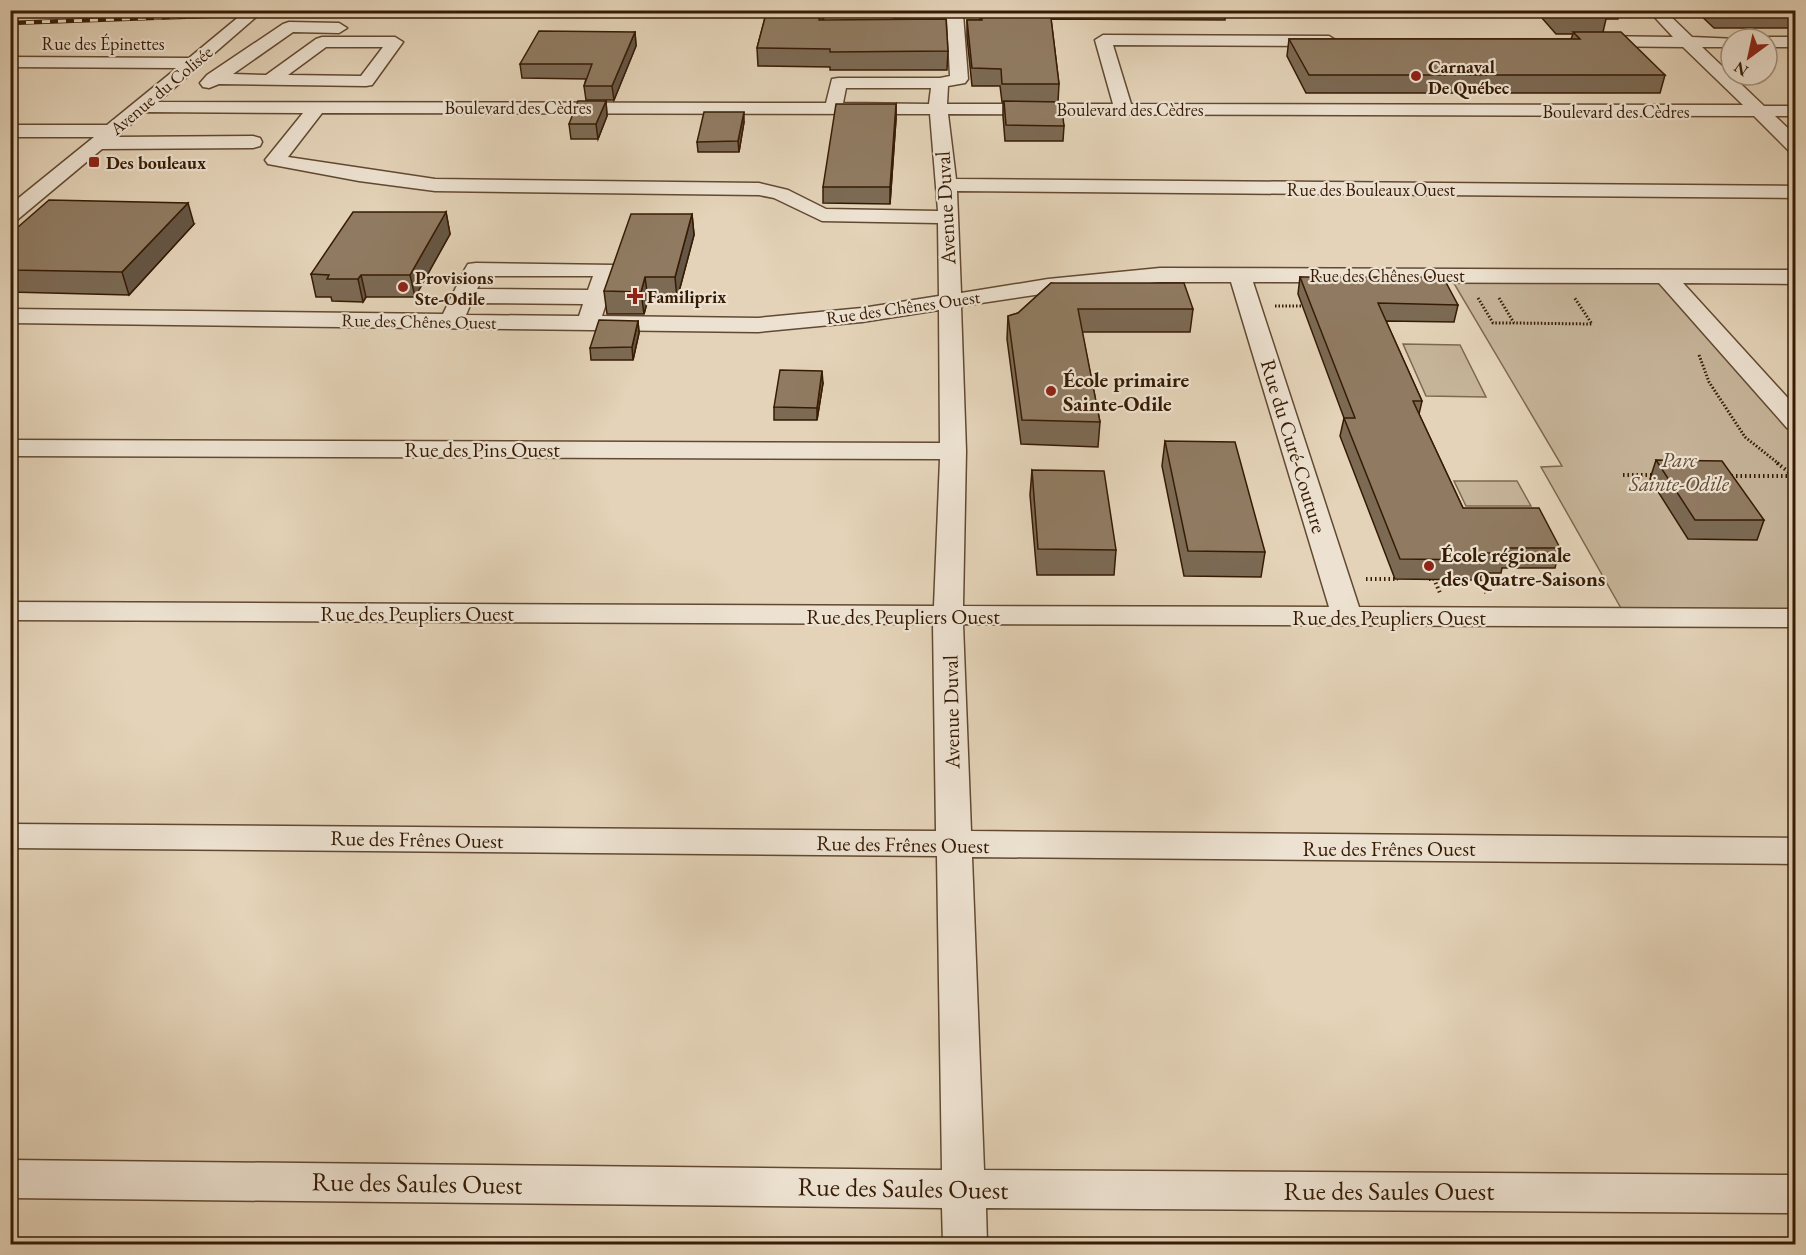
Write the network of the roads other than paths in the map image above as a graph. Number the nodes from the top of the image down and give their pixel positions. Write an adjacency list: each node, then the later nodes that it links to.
1 (257, 10): 16 (street, Avenue du Colisée)
2 (1655, 10): 7 (street)
3 (895, 13): 21 (street)
4 (339, 28): 8 (street); 12 (street); 17 (street)
5 (1341, 41): 28 (street)
6 (1579, 41): 7 (street)
7 (1686, 41): 9 (street); 29 (street)
8 (322, 42): 12 (street); 13 (street)
9 (1719, 42)
10 (1779, 42): 11 (street)
11 (1796, 42)
12 (390, 48): 14 (street); 20 (street)
13 (308, 52): 14 (street); 18 (street)
14 (343, 60): 19 (street)
15 (10, 62): 16 (street, Rue des Épinettes)
16 (195, 63): 22 (street, Avenue du Colisée)
17 (213, 79): 18 (street); 23 (street)
18 (271, 79): 19 (street)
19 (322, 80): 20 (street)
20 (366, 81): 25 (street)
21 (940, 83): 26 (street); 27 (street, Avenue Duval)
22 (141, 107): 23 (street, Boulevard des Cèdres); 32 (street, Avenue du Colisée)
23 (184, 107): 24 (street, Boulevard des Cèdres)
24 (316, 107): 25 (street, Boulevard des Cèdres); 38 (street)
25 (343, 107): 26 (street, Boulevard des Cèdres)
26 (834, 107): 27 (street, Boulevard des Cèdres)
27 (938, 107): 28 (street, Boulevard des Cèdres); 35 (street, Avenue Duval)
28 (1124, 110): 29 (street, Boulevard des Cèdres)
29 (1756, 111): 30 (street, Boulevard des Cèdres); 34 (street)
30 (1796, 111)
31 (10, 131): 32 (street)
32 (106, 137): 33 (street); 37 (street, Avenue du Colisée)
33 (252, 142)
34 (1796, 147)
35 (947, 185): 36 (street, Rue des Bouleaux Ouest); 38 (street, Avenue Duval)
36 (1796, 192)
37 (12, 214)
38 (948, 217): 42 (street, Avenue Duval)
39 (1240, 274): 40 (street, Rue des Chênes Ouest); 42 (street, Rue des Chênes Ouest); 51 (street, Rue du Curé-Couture)
40 (1665, 276): 41 (street, Rue des Chênes Ouest); 46 (street)
41 (1796, 278)
42 (950, 301): 45 (street, Rue des Chênes Ouest); 48 (street, Avenue Duval)
43 (10, 316): 44 (street, Rue des Chênes Ouest)
44 (451, 322): 45 (street, Rue des Chênes Ouest); 45 (street)
45 (588, 323)
46 (1796, 423)
47 (10, 448): 48 (street, Rue des Pins Ouest)
48 (952, 451): 50 (street, Avenue Duval)
49 (10, 611): 50 (street, Rue des Peupliers Ouest)
50 (948, 616): 51 (street, Rue des Peupliers Ouest); 54 (street, Avenue Duval)
51 (1347, 617): 52 (street, Rue des Peupliers Ouest)
52 (1796, 618)
53 (10, 836): 54 (street, Rue des Frênes Ouest)
54 (954, 844): 55 (street, Rue des Frênes Ouest); 57 (street, Avenue Duval)
55 (1796, 851)
56 (10, 1179): 57 (street, Rue des Saules Ouest)
57 (963, 1189): 58 (street, Rue des Saules Ouest); 59 (street, Avenue Duval)
58 (1796, 1194)
59 (965, 1245)

